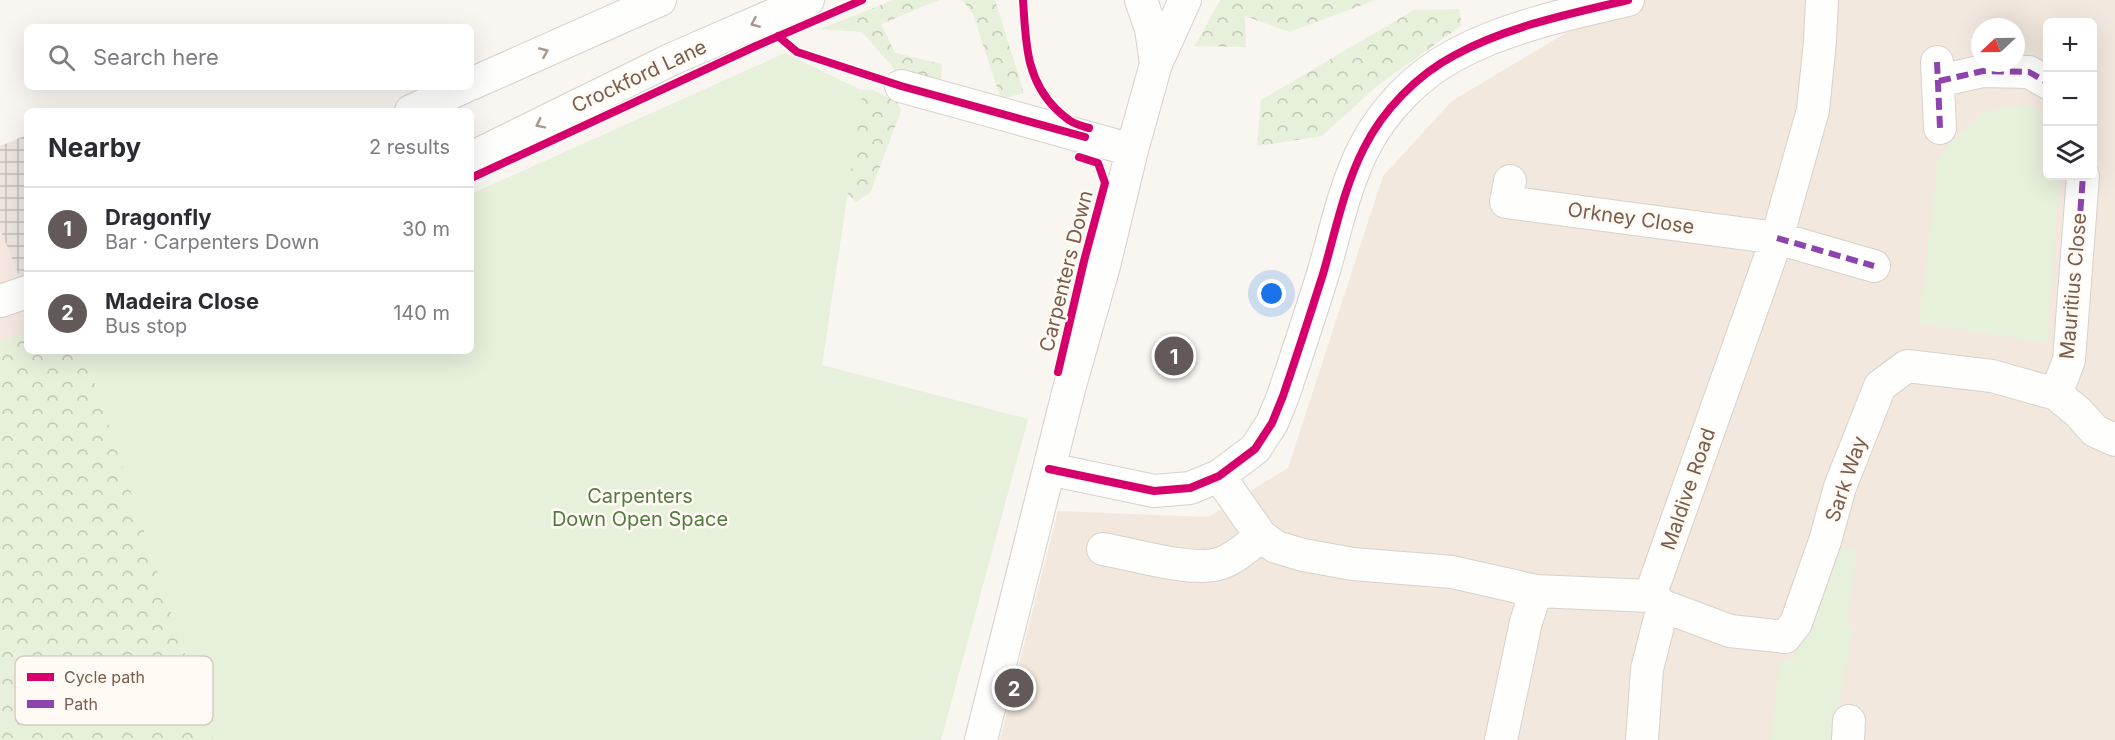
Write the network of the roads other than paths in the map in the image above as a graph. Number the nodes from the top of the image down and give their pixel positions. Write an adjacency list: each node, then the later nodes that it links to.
1 (660, 0): 9 (street, one-way to 1)
2 (808, 0): 15 (street, Crockford Lane, one-way to 15)
3 (1141, 0): 7 (street, Carpenters Down)
4 (1185, 0): 7 (street, Carpenters Down)
5 (1628, 0): 25 (street)
6 (1822, 0): 18 (street, Maldive Road)
7 (1156, 64): 14 (street, Carpenters Down)
8 (2043, 79): 13 (street)
9 (474, 83)
10 (901, 86): 14 (street)
11 (457, 90): 12 (street)
12 (418, 108)
13 (1940, 128)
14 (1132, 150): 24 (street, Carpenters Down)
15 (474, 157)
16 (2083, 180): 22 (street, Mauritius Close)
17 (1510, 181): 18 (street, Orkney Close)
18 (1776, 238): 19 (street); 29 (street, Maldive Road)
19 (1874, 266)
20 (24, 293): 21 (street)
21 (0, 301)
22 (2067, 403): 23 (street); 29 (street, Sark Way)
23 (2115, 440)
24 (1049, 469): 25 (street); 30 (street, Carpenters Down)
25 (1219, 476): 26 (street)
26 (1261, 536): 27 (street); 28 (street)
27 (1099, 544)
28 (1536, 591): 29 (street); 31 (street)
29 (1657, 601): 32 (street, Maldive Road)
30 (981, 740)
31 (1501, 740)
32 (1642, 740)

